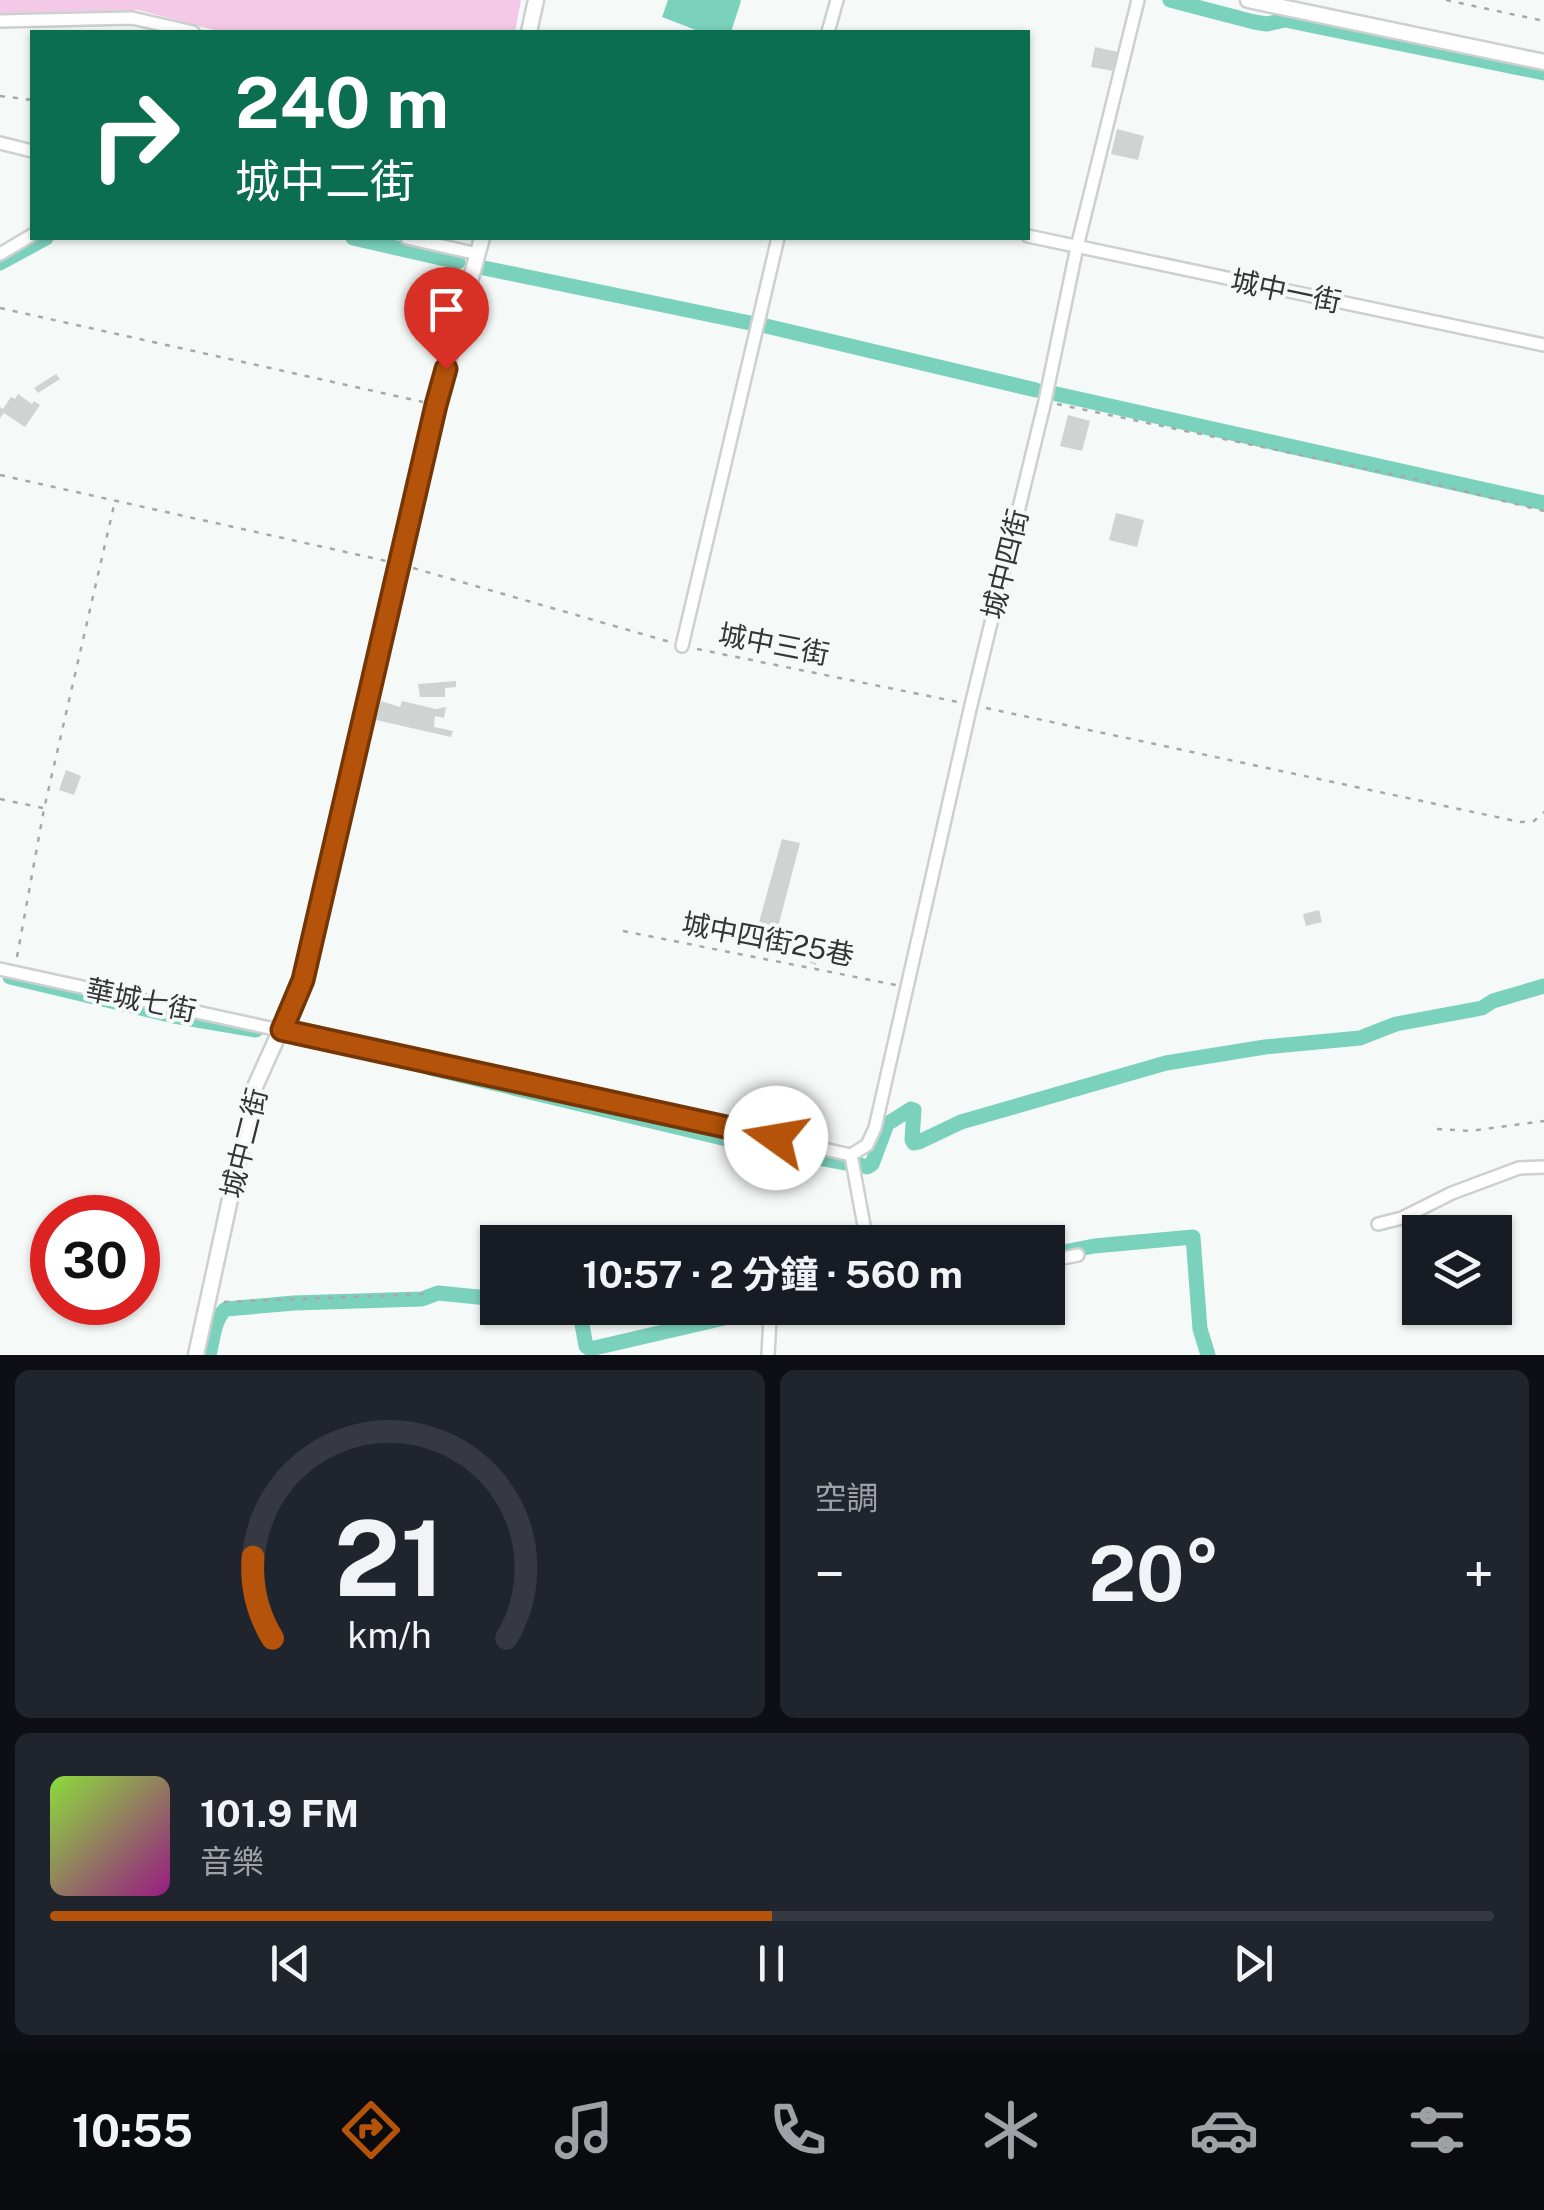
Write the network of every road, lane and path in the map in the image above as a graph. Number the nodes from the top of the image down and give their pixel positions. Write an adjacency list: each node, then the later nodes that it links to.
1 (536, 0): 9 (street)
2 (836, 0): 10 (street)
3 (1138, 0): 21 (street, 城中四街)
4 (1248, 0): 11 (street)
5 (1446, 0): 6 (path)
6 (1544, 20)
7 (0, 21): 8 (street)
8 (184, 30)
9 (529, 30)
10 (828, 30)
11 (1544, 62)
12 (0, 96): 13 (path)
13 (30, 100)
14 (0, 143): 15 (street)
15 (30, 150)
16 (30, 236): 22 (street)
17 (1030, 236): 21 (street, 城中一街)
18 (416, 240): 23 (street)
19 (482, 240): 23 (street, 城中二街)
20 (778, 240): 32 (street)
21 (1076, 247): 25 (street, 城中一街); 26 (street, 城中四街)
22 (0, 254)
23 (478, 254): 27 (street, 城中二街)
24 (0, 308): 27 (path)
25 (1544, 345)
26 (1045, 402): 30 (path); 33 (street, 城中四街)
27 (436, 405): 31 (street, 城中二街)
28 (0, 475): 29 (path, 城中三街)
29 (115, 501): 31 (path, 城中三街); 35 (path)
30 (1544, 511)
31 (399, 564): 32 (path, 城中三街); 41 (street, 城中二街)
32 (682, 646): 33 (path, 城中三街)
33 (971, 705): 36 (path, 城中三街); 40 (street, 城中四街)
34 (0, 799): 35 (path)
35 (44, 809): 39 (path)
36 (1544, 812)
37 (623, 930): 40 (path, 城中四街25巷)
38 (0, 970): 39 (street, 華城七街)
39 (14, 973): 41 (street, 華城七街)
40 (906, 987): 44 (street, 城中四街)
41 (282, 1030): 44 (street, 華城七街); 51 (street, 城中二街)
42 (1544, 1121): 43 (path)
43 (1436, 1129)
44 (851, 1155): 47 (street)
45 (1544, 1167): 46 (street)
46 (1378, 1224)
47 (864, 1225)
48 (1078, 1255): 49 (street)
49 (1065, 1258)
50 (424, 1294): 51 (path)
51 (208, 1302): 53 (street, 城中二街)
52 (770, 1325): 54 (street)
53 (196, 1355)
54 (768, 1355)

